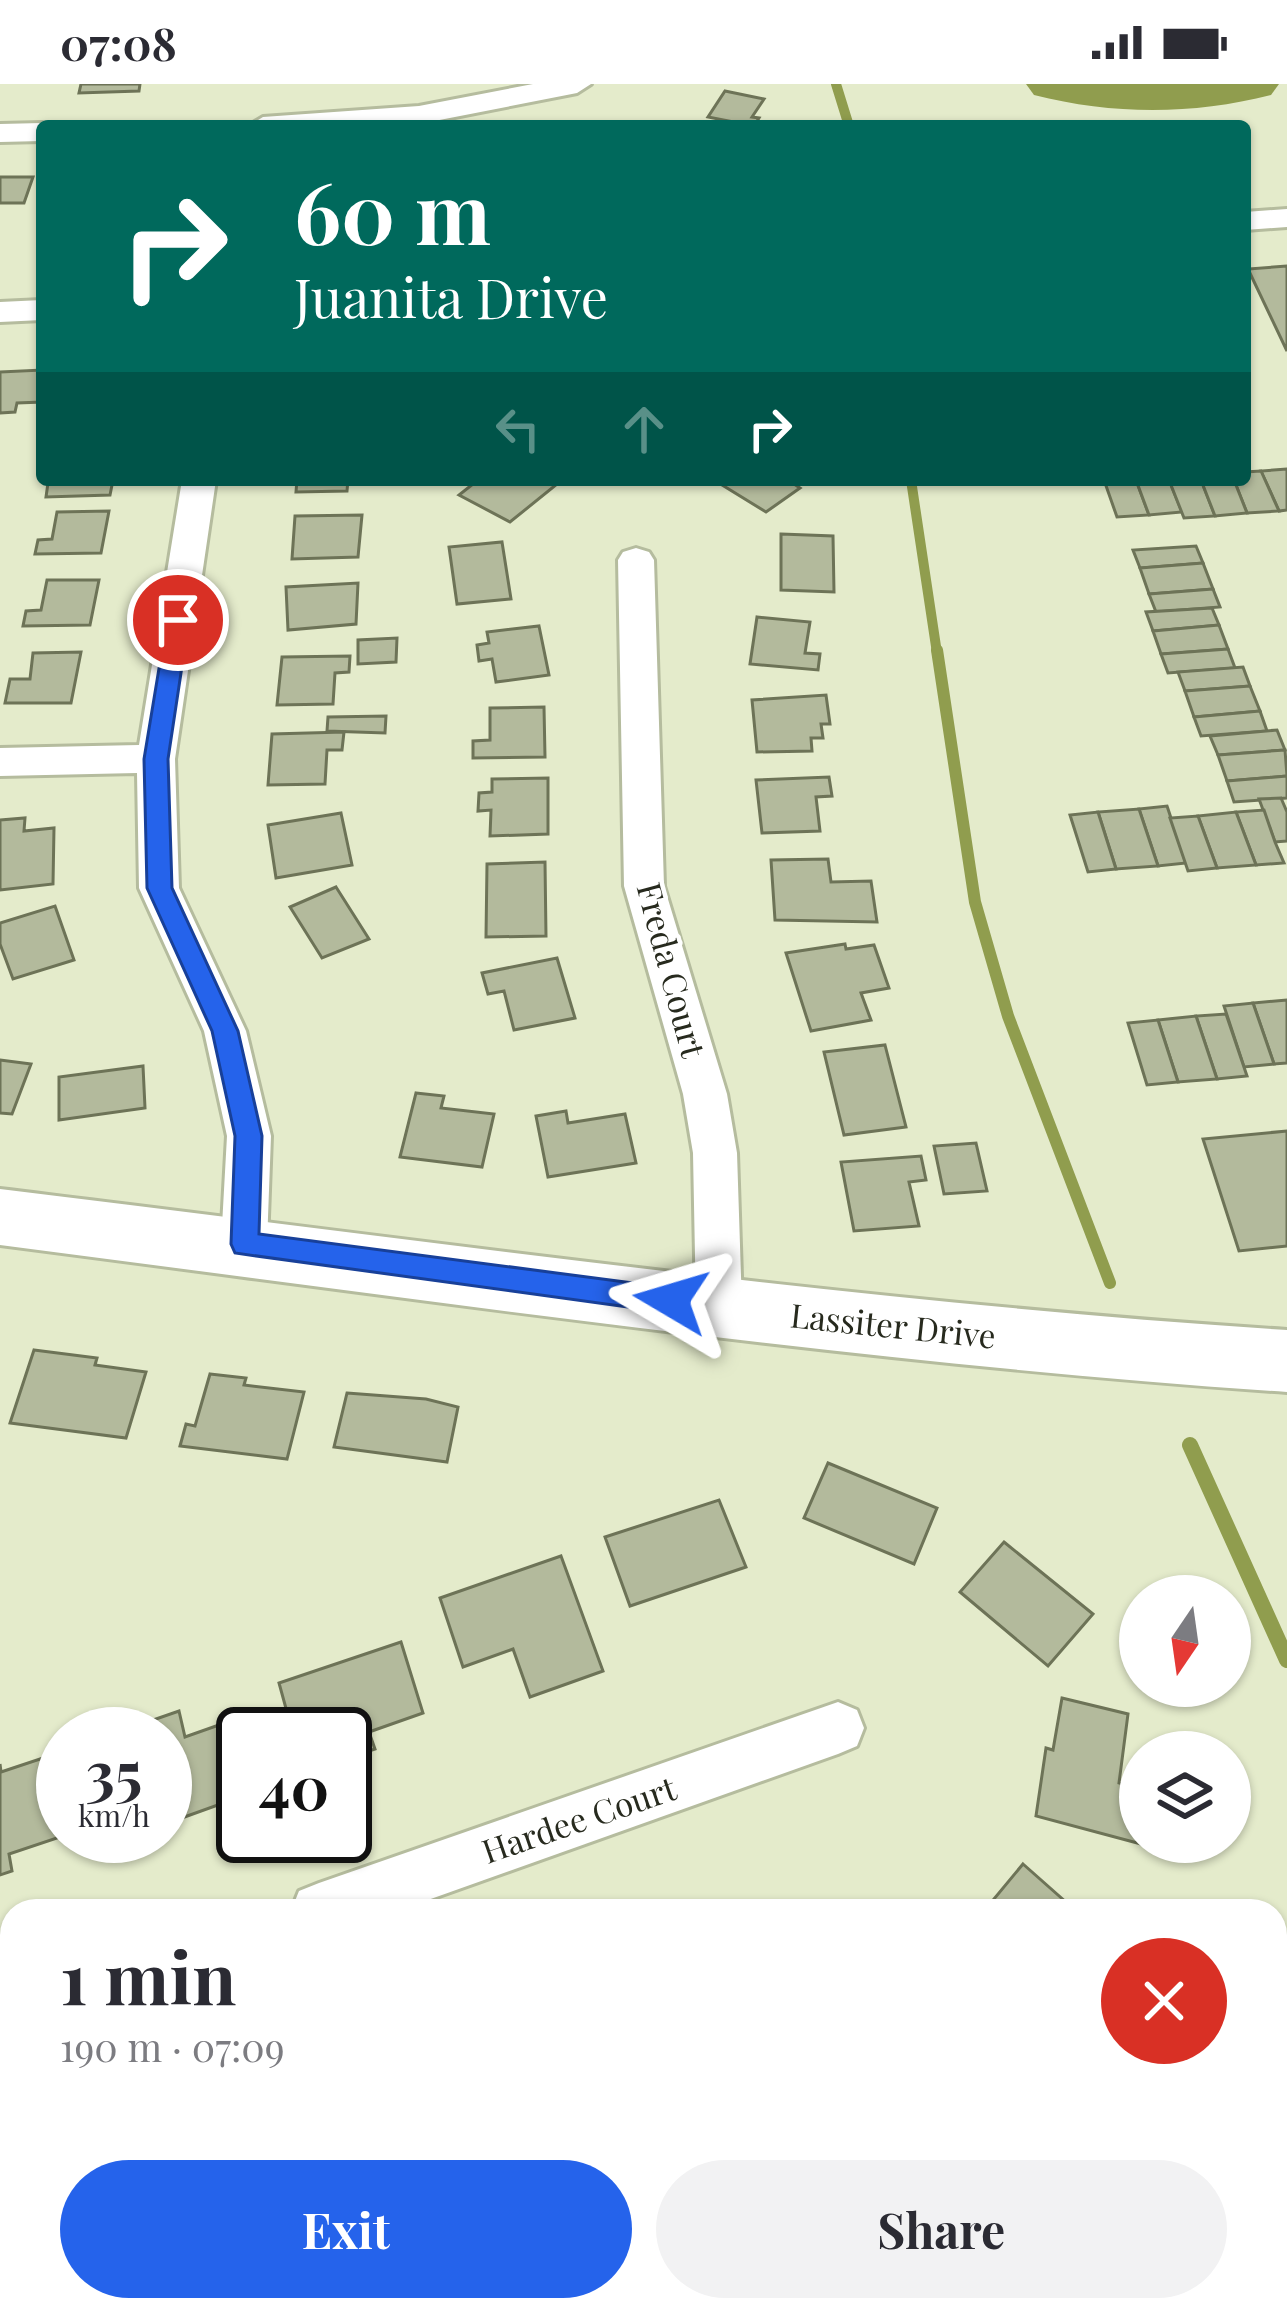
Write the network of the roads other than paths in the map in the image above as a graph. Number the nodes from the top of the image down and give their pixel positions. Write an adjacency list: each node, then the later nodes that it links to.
1 (577, 84): 2 (street)
2 (348, 120)
3 (36, 132): 4 (street)
4 (0, 134)
5 (1287, 218): 6 (street)
6 (1251, 221)
7 (36, 310): 8 (street)
8 (0, 312)
9 (198, 486): 11 (street)
10 (636, 560): 15 (street, Freda Court)
11 (156, 759): 12 (street); 14 (street)
12 (0, 762)
13 (0, 1216): 14 (street, Lassiter Drive)
14 (244, 1244): 15 (street, Lassiter Drive)
15 (719, 1307): 16 (street, Lassiter Drive)
16 (1287, 1361)
17 (838, 1728): 18 (street, Hardee Court)
18 (354, 1899)

